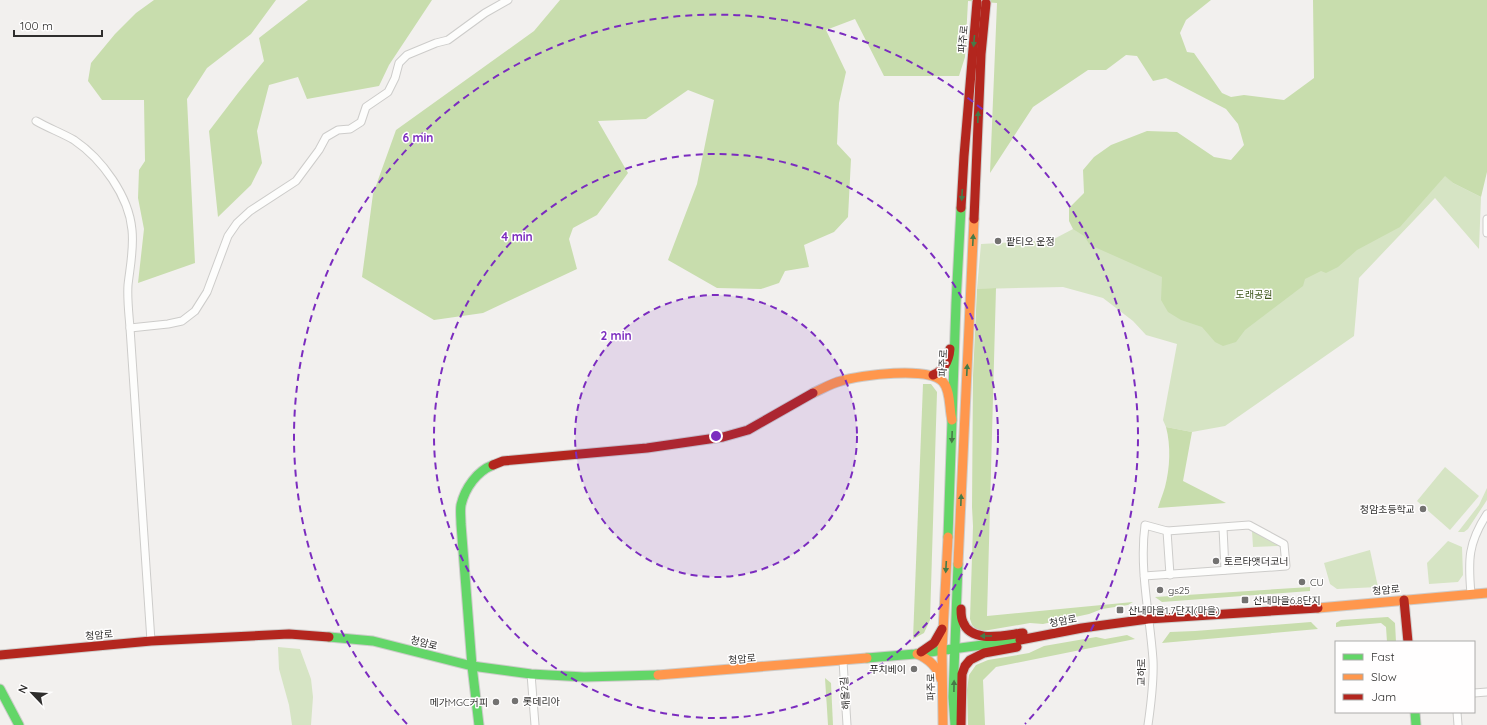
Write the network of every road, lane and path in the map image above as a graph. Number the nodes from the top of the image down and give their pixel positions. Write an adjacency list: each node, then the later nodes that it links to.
1 (508, 0): 6 (street)
2 (36, 121): 6 (street)
3 (1487, 219): 4 (street)
4 (1487, 233)
5 (956, 312): 7 (street); 8 (street, 파주로); 10 (street, 파주로, one-way to 5)
6 (130, 328): 22 (street)
7 (932, 375): 8 (street); 29 (street)
8 (952, 420): 20 (street, 파주로, one-way to 20)
9 (1487, 514): 17 (street)
10 (960, 525): 21 (street, one-way to 10); 24 (street, 파주로)
11 (1223, 528): 12 (street); 13 (street); 13 (street)
12 (1167, 531): 14 (street); 15 (street, 교하로)
13 (1225, 570): 14 (street)
14 (1170, 575): 15 (street)
15 (1144, 576): 19 (street, 교하로)
16 (1487, 593): 17 (street, 청암로)
17 (1471, 594): 18 (street, 청암로)
18 (1404, 600): 19 (street, 청암로); 23 (street)
19 (1148, 619): 21 (street, 청암로); 44 (street, 교하로)
20 (944, 620): 25 (street, 파주로); 26 (street)
21 (1039, 637): 24 (street, 청암로); 43 (street)
22 (151, 641): 27 (street, 청암로); 29 (street, 청암로)
23 (1408, 641)
24 (954, 649): 25 (street, 청암로); 42 (street, 파주로, one-way to 24)
25 (942, 650): 26 (street, 청암로); 31 (street, 파주로)
26 (915, 654): 28 (street, 청암로); 31 (street)
27 (0, 655)
28 (843, 661): 30 (street, 청암로); 40 (street, 해올2길)
29 (472, 666): 30 (street, 청암로); 38 (street)
30 (531, 674): 39 (street)
31 (942, 686): 41 (street, 파주로)
32 (0, 689): 37 (street)
33 (1487, 692): 34 (street)
34 (1475, 693)
35 (1415, 713): 45 (street)
36 (1457, 713): 46 (street)
37 (19, 725)
38 (479, 725)
39 (536, 725)
40 (847, 725)
41 (943, 725)
42 (955, 725)
43 (961, 725)
44 (1148, 725)
45 (1416, 725)
46 (1458, 725)

